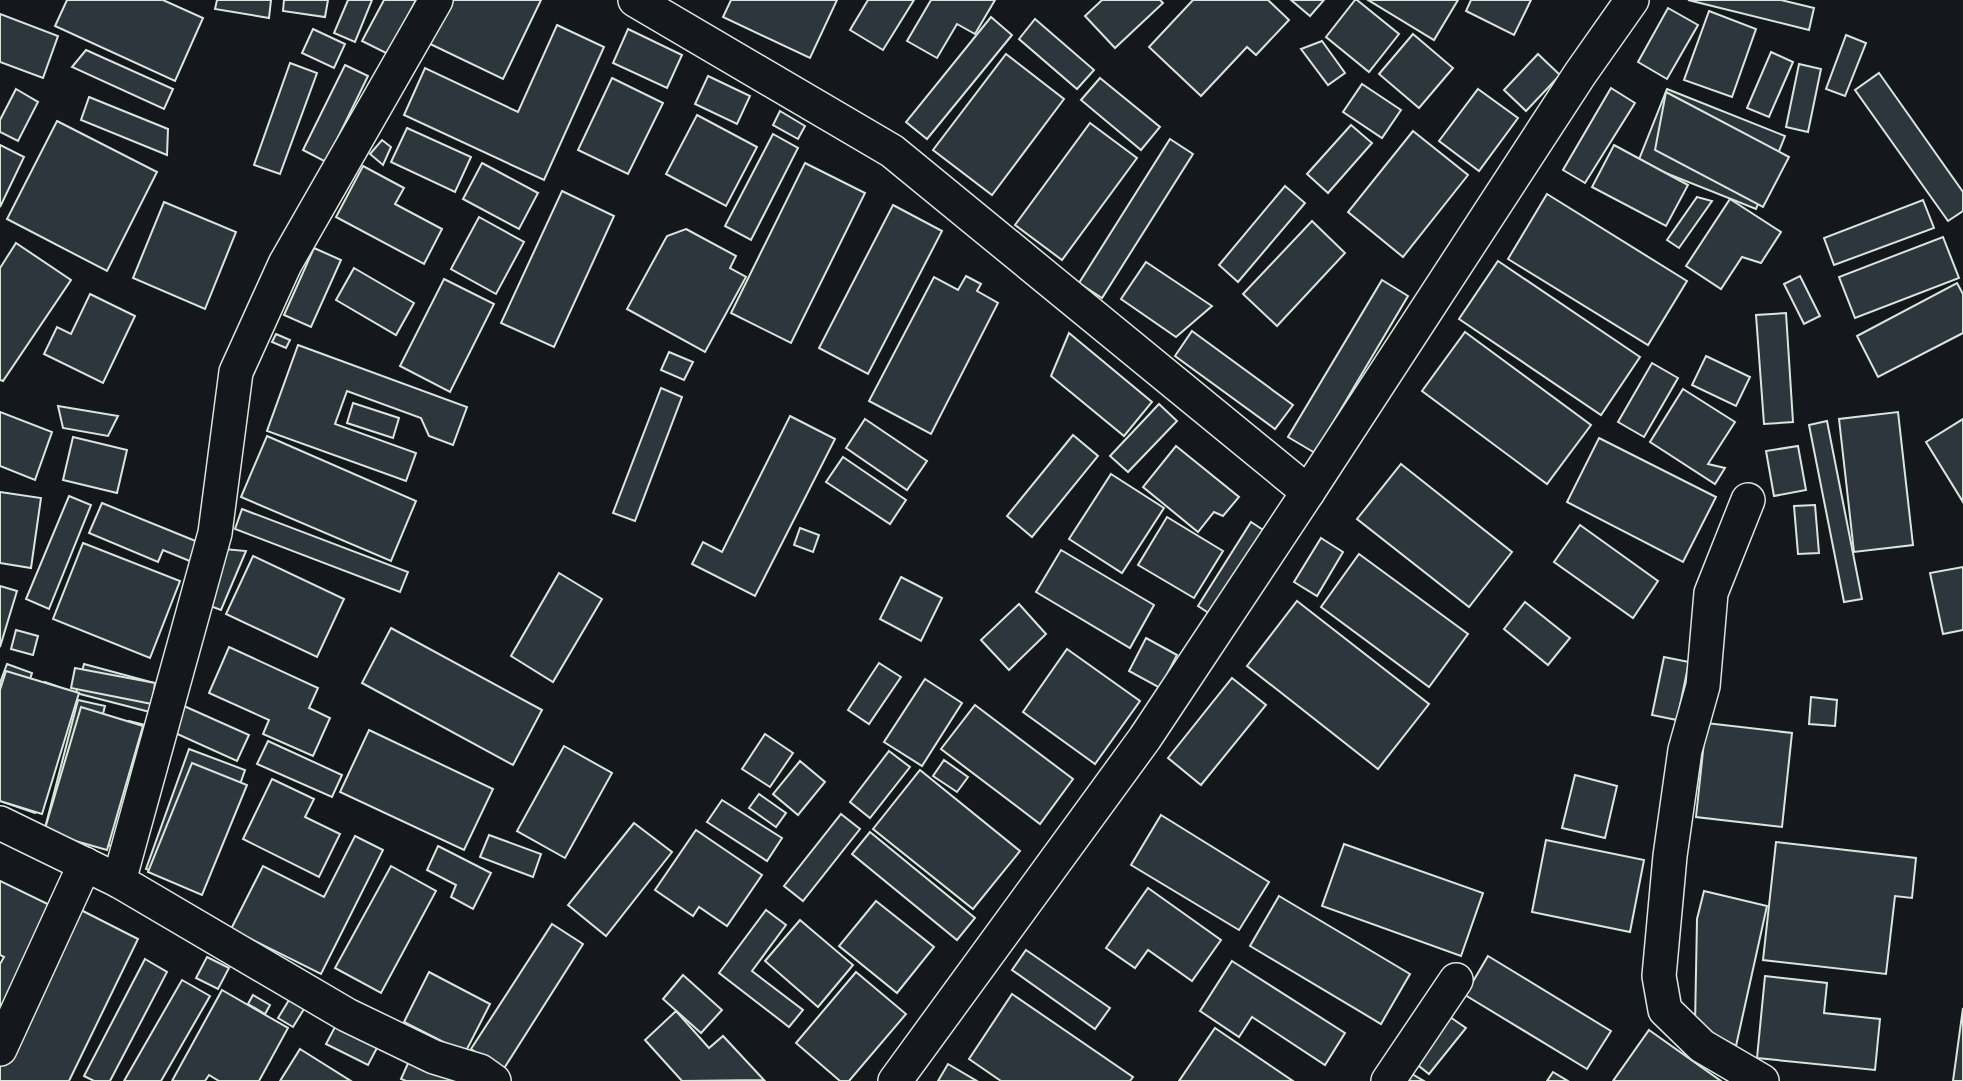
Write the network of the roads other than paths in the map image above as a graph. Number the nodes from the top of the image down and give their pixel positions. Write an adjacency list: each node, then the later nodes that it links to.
1 (436, 0): 8 (street)
2 (635, 0): 4 (street)
3 (1632, 0): 4 (street)
4 (1308, 492): 12 (street)
5 (1748, 500): 14 (street)
6 (0, 824): 7 (street)
7 (85, 864): 8 (street); 10 (street)
8 (119, 881): 11 (street)
9 (1456, 980): 13 (street)
10 (0, 1049)
11 (494, 1081)
12 (895, 1081)
13 (1388, 1081)
14 (1762, 1081)

